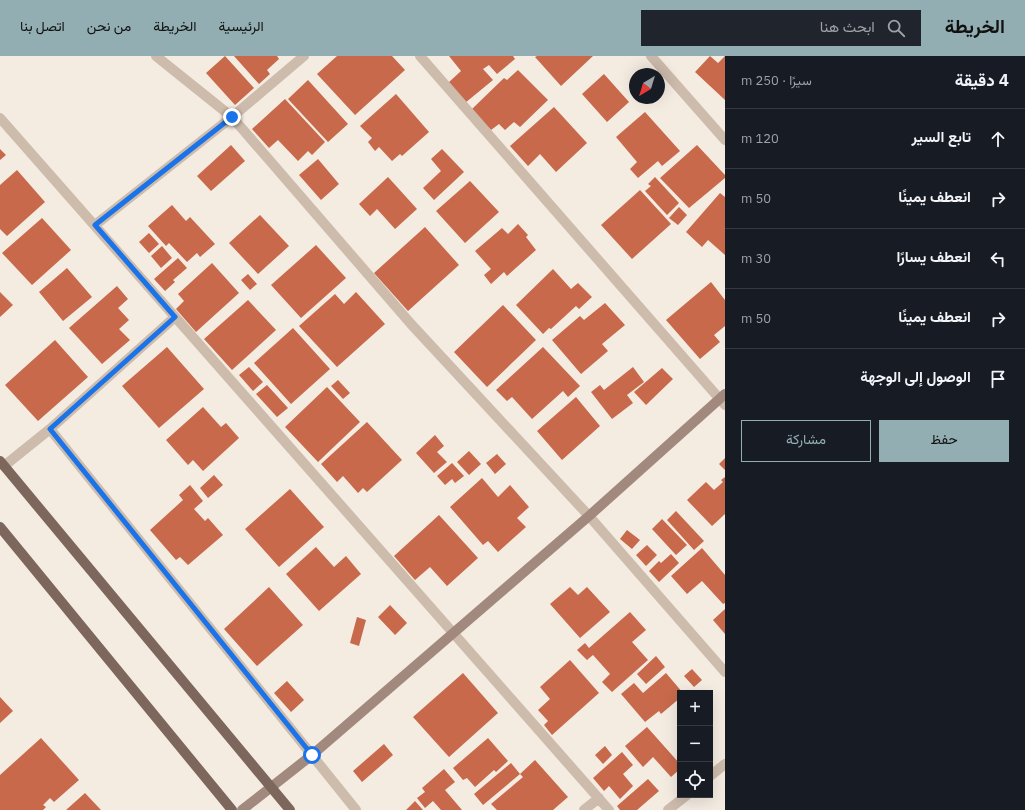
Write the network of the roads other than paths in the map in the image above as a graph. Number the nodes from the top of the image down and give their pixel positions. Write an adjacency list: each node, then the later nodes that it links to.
1 (156, 56): 5 (street)
2 (304, 56): 5 (street)
3 (420, 56): 10 (street)
4 (651, 56): 7 (street)
5 (232, 117): 8 (street); 13 (street)
6 (0, 118): 8 (street)
7 (725, 140)
8 (95, 225): 9 (street)
9 (175, 317): 11 (street); 15 (street)
10 (723, 399): 13 (street)
11 (50, 429): 12 (street); 17 (street)
12 (2, 464): 20 (main road)
13 (589, 516): 15 (street); 16 (street)
14 (0, 527): 23 (main road)
15 (452, 632): 17 (street); 21 (street)
16 (725, 672)
17 (312, 755): 20 (street); 26 (street)
18 (725, 764): 19 (street)
19 (713, 774)
20 (271, 786): 24 (street); 25 (main road)
21 (599, 798): 27 (street); 28 (street)
22 (683, 798): 29 (street)
23 (232, 810)
24 (242, 810)
25 (290, 810)
26 (356, 810)
27 (584, 810)
28 (609, 810)
29 (668, 810)

